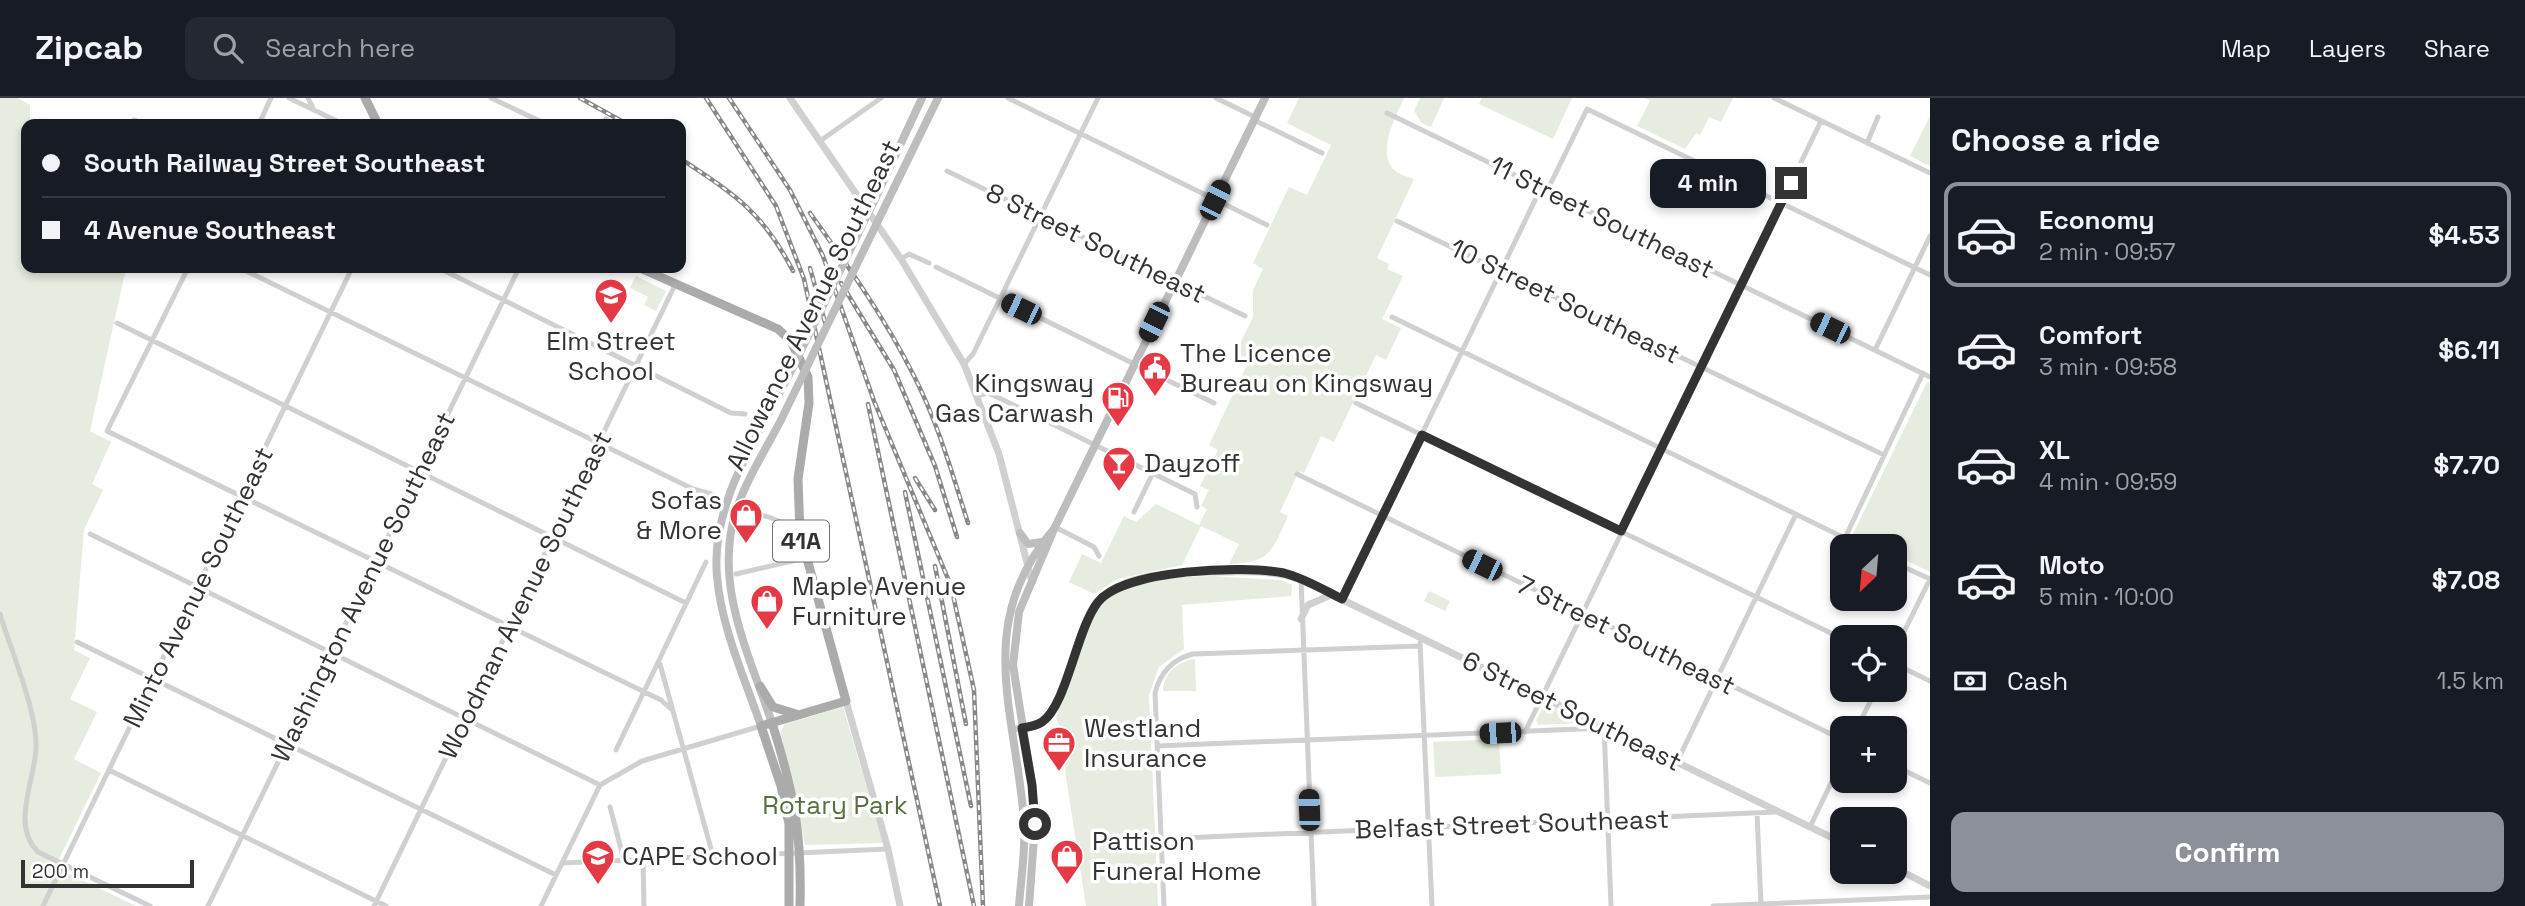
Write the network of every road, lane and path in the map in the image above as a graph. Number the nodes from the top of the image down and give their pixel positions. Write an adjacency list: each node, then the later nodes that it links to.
1 (271, 98): 19 (street)
2 (289, 98): 15 (street)
3 (308, 98): 15 (street)
4 (365, 98): 21 (main road)
5 (491, 98): 22 (street)
6 (790, 98): 25 (street)
7 (881, 98): 25 (street)
8 (920, 98): 136 (main road, Allowance Avenue Southeast, bridge)
9 (937, 98): 89 (main road, Allowance Avenue Southeast, bridge)
10 (1008, 98): 24 (street)
11 (1098, 98): 24 (street)
12 (1216, 98): 18 (street)
13 (1265, 98): 18 (main road)
14 (1774, 98): 23 (street)
15 (314, 110): 20 (street)
16 (1387, 113): 30 (street, 11 Street Southeast)
17 (1878, 117): 26 (street)
18 (1255, 118): 27 (street); 31 (main road)
19 (260, 119)
20 (333, 119)
21 (376, 119)
22 (535, 119)
23 (1821, 121): 26 (street); 32 (street)
24 (1081, 134): 31 (street); 33 (street)
25 (820, 141): 37 (street)
26 (1867, 143): 29 (street)
27 (1322, 153)
28 (947, 171): 33 (street, 8 Street Southeast)
29 (1930, 173)
30 (1544, 190): 32 (street); 41 (street); 51 (street, 11 Street Southeast)
31 (1215, 200): 35 (street); 49 (main road)
32 (1781, 203): 40 (street); 51 (street)
33 (1041, 216): 49 (street, 8 Street Southeast); 52 (street)
34 (1397, 221): 41 (street, 10 Street Southeast)
35 (1267, 225)
36 (1930, 236): 40 (street)
37 (901, 259): 38 (street); 63 (street)
38 (929, 263)
39 (936, 267): 52 (street)
40 (1914, 268): 48 (street); 59 (street)
41 (1502, 271): 60 (street); 64 (street, 10 Street Southeast)
42 (186, 273): 58 (street)
43 (250, 273): 54 (street)
44 (350, 273): 54 (street, Minto Avenue Southeast)
45 (449, 273): 53 (street)
46 (516, 273): 53 (street, Washington Avenue Southeast)
47 (650, 273): 50 (main road, 41A)
48 (1930, 275)
49 (1174, 281): 55 (street, 8 Street Southeast); 61 (main road)
50 (675, 285): 62 (street, Woodman Avenue Southeast); 90 (main road, 41A)
51 (1741, 285): 59 (street, 11 Street Southeast); 64 (street)
52 (1000, 298): 61 (street); 63 (street)
53 (503, 299): 62 (street); 67 (street, Washington Avenue Southeast)
54 (331, 312): 67 (street); 71 (street, Minto Avenue Southeast)
55 (1245, 316)
56 (1392, 317): 60 (street)
57 (117, 323): 58 (street)
58 (152, 340): 71 (street); 82 (street)
59 (1875, 350): 65 (street, 11 Street Southeast)
60 (1462, 351): 73 (street); 76 (street)
61 (1135, 363): 69 (street); 75 (main road)
62 (637, 364): 72 (street); 74 (street, Woodman Avenue Southeast)
63 (964, 364): 68 (street)
64 (1701, 367): 76 (street); 77 (street, 10 Street Southeast)
65 (1923, 373): 66 (street, 11 Street Southeast); 77 (street)
66 (1930, 377)
67 (465, 378): 74 (street); 78 (street, Washington Avenue Southeast)
68 (978, 396): 75 (street); 91 (street)
69 (1214, 402)
70 (1356, 403): 73 (street)
71 (286, 405): 78 (street); 82 (street, Minto Avenue Southeast)
72 (746, 414)
73 (1422, 435): 86 (street); 88 (street)
74 (599, 443): 81 (street); 95 (street, Woodman Avenue Southeast)
75 (1095, 445): 79 (street); 87 (main road)
76 (1661, 448): 85 (street); 88 (street)
77 (1884, 455): 94 (street)
78 (420, 471): 95 (street); 99 (street, Washington Avenue Southeast)
79 (1153, 473): 83 (street); 84 (street)
80 (1297, 474): 86 (street, 7 Street Southeast)
81 (711, 494)
82 (242, 496): 99 (street); 107 (street, Minto Avenue Southeast)
83 (1197, 507)
84 (1134, 512)
85 (1796, 514): 93 (street); 109 (street)
86 (1383, 516): 110 (street); 113 (street, 7 Street Southeast)
87 (1055, 527): 96 (main road); 97 (street); 106 (main road)
88 (1621, 531): 109 (street); 113 (street)
89 (731, 533): 90 (street); 128 (main road, Allowance Avenue Southeast)
90 (800, 533): 98 (main road, 41A)
91 (1020, 533): 96 (main road); 102 (street)
92 (90, 534): 107 (street)
93 (1837, 534)
94 (1847, 534)
95 (554, 536): 111 (street); 115 (street, Woodman Avenue Southeast)
96 (1042, 542): 102 (main road)
97 (1099, 556)
98 (805, 558): 103 (street); 131 (main road, 41A)
99 (376, 561): 115 (street); 122 (street, Washington Avenue Southeast)
100 (706, 562): 111 (street)
101 (1908, 568): 105 (street)
102 (1027, 569): 106 (street); 138 (main road)
103 (736, 574)
104 (1301, 579): 108 (street, 6 Street Southeast); 114 (street); 138 (street, 6 Street Southeast)
105 (1930, 579): 116 (street)
106 (1032, 582): 138 (main road)
107 (197, 587): 122 (street); 125 (street, Minto Avenue Southeast)
108 (1333, 595): 110 (street, 6 Street Southeast); 114 (street)
109 (1756, 596): 117 (street); 126 (street)
110 (1342, 599): 118 (street, 6 Street Southeast)
111 (686, 603): 123 (street)
112 (0, 614): 171 (street)
113 (1582, 614): 126 (street, 7 Street Southeast); 130 (street)
114 (1301, 619): 121 (street)
115 (510, 626): 129 (street); 134 (street, Woodman Avenue Southeast)
116 (1907, 626)
117 (1830, 633)
118 (1420, 636): 120 (street); 130 (street, 6 Street Southeast)
119 (77, 642): 125 (street)
120 (1420, 646): 121 (street); 141 (street)
121 (1302, 650): 142 (street); 144 (street)
122 (331, 653): 134 (street); 143 (street, Washington Avenue Southeast)
123 (660, 662): 129 (street); 132 (street)
124 (1907, 670): 127 (street)
125 (153, 679): 143 (street); 148 (street, Minto Avenue Southeast)
126 (1717, 679): 140 (street, 7 Street Southeast); 147 (street)
127 (1930, 681)
128 (760, 686): 133 (main road); 135 (main road, Allowance Avenue Southeast)
129 (645, 694): 132 (street); 145 (street)
130 (1542, 696): 137 (street, 6 Street Southeast); 139 (street)
131 (846, 701): 133 (main road); 164 (street)
132 (671, 709): 146 (street)
133 (801, 714): 135 (main road)
134 (465, 719): 151 (street); 154 (street, Woodman Avenue Southeast)
135 (772, 723): 136 (main road); 165 (main road)
136 (761, 726): 146 (street); 166 (main road)
137 (1604, 727): 139 (street); 147 (street, 6 Street Southeast); 157 (street)
138 (1017, 729): 187 (main road); 188 (main road)
139 (1525, 732): 141 (street)
140 (1830, 734)
141 (1425, 737): 142 (street); 158 (street)
142 (1306, 740): 144 (street); 160 (street)
143 (287, 744): 154 (street); 161 (street, Washington Avenue Southeast)
144 (1157, 746): 163 (street)
145 (617, 750)
146 (682, 750): 151 (street); 167 (street)
147 (1677, 762): 155 (street, 6 Street Southeast)
148 (109, 770): 161 (street); 171 (street, Minto Avenue Southeast)
149 (1907, 772): 150 (street)
150 (1930, 783)
151 (600, 785): 170 (street)
152 (1830, 785): 159 (street)
153 (610, 807): 169 (street)
154 (421, 810): 172 (street); 176 (street, Woodman Avenue Southeast)
155 (1778, 811): 156 (street, Belfast Street Southeast); 159 (street, 6 Street Southeast)
156 (1757, 814): 157 (street, Belfast Street Southeast); 177 (street)
157 (1608, 820): 158 (street, Belfast Street Southeast); 192 (street)
158 (1429, 827): 160 (street, Belfast Street Southeast); 191 (street)
159 (1810, 827): 162 (street, 6 Street Southeast)
160 (1310, 833): 163 (street, Belfast Street Southeast); 190 (street)
161 (242, 835): 176 (street); 180 (street, Washington Avenue Southeast)
162 (1830, 837)
163 (1161, 839): 189 (street)
164 (888, 849): 165 (street); 186 (street)
165 (801, 852): 166 (street); 185 (main road)
166 (790, 853): 167 (street); 184 (main road)
167 (713, 856): 168 (street)
168 (643, 859): 169 (street); 183 (street)
169 (624, 860): 170 (street)
170 (562, 863): 172 (street)
171 (63, 864): 178 (street, Minto Avenue Southeast); 179 (street)
172 (556, 875): 182 (street)
173 (1907, 875): 174 (street)
174 (1930, 886)
175 (1930, 897): 177 (street)
176 (375, 904): 181 (street)
177 (1761, 905): 193 (street)
178 (43, 906)
179 (150, 906)
180 (208, 906)
181 (386, 906)
182 (541, 906)
183 (644, 906)
184 (789, 906)
185 (800, 906)
186 (900, 906)
187 (1019, 906)
188 (1029, 906)
189 (1164, 906)
190 (1314, 906)
191 (1432, 906)
192 (1611, 906)
193 (1713, 906)

